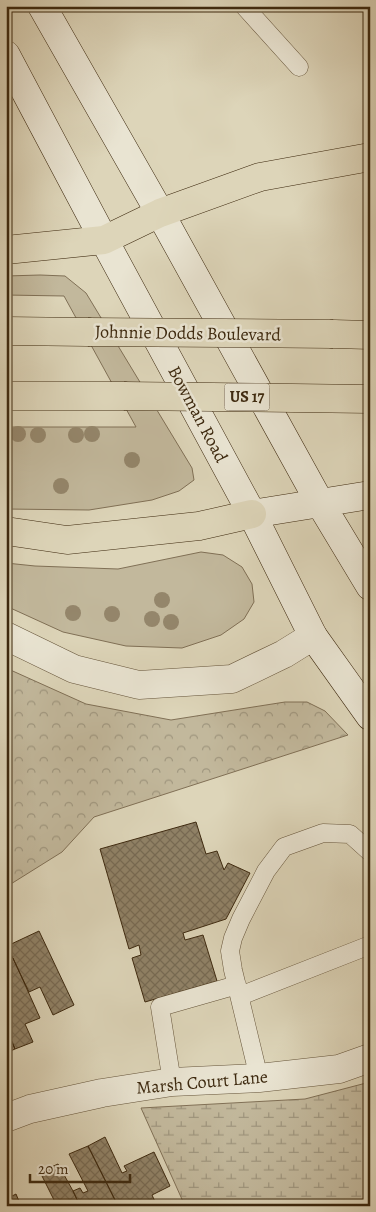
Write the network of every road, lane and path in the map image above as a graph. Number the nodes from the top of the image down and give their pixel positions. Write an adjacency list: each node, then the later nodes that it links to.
1 (42, 6): 6 (main road)
2 (244, 6): 4 (lane)
3 (6, 55): 7 (main road, Bowman Road)
4 (299, 67)
5 (370, 157): 6 (highway)
6 (160, 213): 7 (highway); 14 (main road)
7 (104, 240): 8 (highway); 15 (main road, Bowman Road)
8 (6, 250)
9 (6, 331): 10 (highway, Johnnie Dodds Boulevard, bridge)
10 (370, 335)
11 (6, 396): 12 (highway, US 17, bridge)
12 (370, 399)
13 (370, 495): 14 (main road)
14 (320, 503): 15 (main road); 17 (main road)
15 (252, 514): 16 (highway); 19 (main road, Bowman Road)
16 (6, 531)
17 (370, 586)
18 (6, 636): 19 (main road)
19 (312, 636): 20 (main road, Bowman Road)
20 (370, 716)
21 (370, 852): 23 (lane)
22 (370, 946): 23 (lane)
23 (238, 990): 25 (lane); 26 (lane)
24 (370, 1058): 25 (main road, Marsh Court Lane)
25 (259, 1078): 26 (main road, Marsh Court Lane)
26 (172, 1082): 27 (main road, Marsh Court Lane)
27 (6, 1118)

